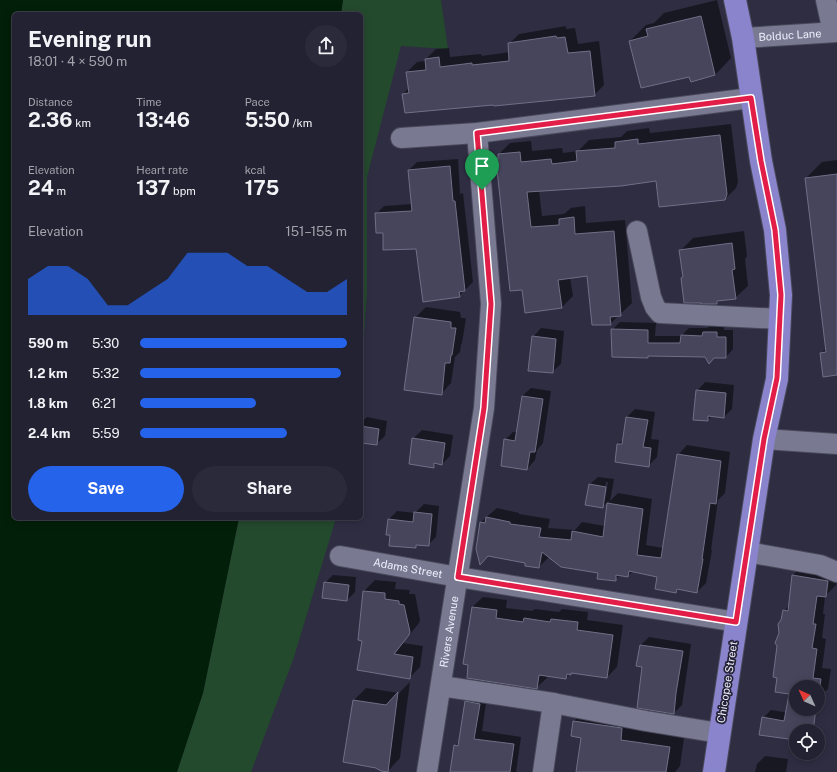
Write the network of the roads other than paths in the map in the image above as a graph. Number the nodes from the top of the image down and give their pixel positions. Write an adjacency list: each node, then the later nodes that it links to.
1 (737, 0): 4 (main road, Chicopee Street)
2 (826, 0): 3 (street)
3 (835, 32): 4 (street, Bolduc Lane)
4 (743, 38): 5 (main road, Chicopee Street)
5 (751, 98): 6 (street); 9 (main road, Chicopee Street)
6 (477, 133): 7 (street); 15 (street, Rivers Avenue)
7 (401, 138)
8 (636, 231): 9 (street)
9 (780, 319): 10 (main road, Chicopee Street)
10 (764, 439): 11 (street); 12 (main road, Chicopee Street)
11 (837, 444)
12 (747, 552): 14 (street); 16 (main road, Chicopee Street)
13 (340, 556): 15 (street, Adams Street)
14 (837, 572)
15 (458, 577): 16 (street, Adams Street); 17 (street, Rivers Avenue)
16 (736, 622): 19 (main road, Chicopee Street)
17 (440, 686): 18 (street); 20 (street, Rivers Avenue)
18 (553, 702): 19 (street); 21 (street)
19 (720, 733): 22 (main road, Chicopee Street)
20 (427, 772)
21 (544, 772)
22 (714, 772)

